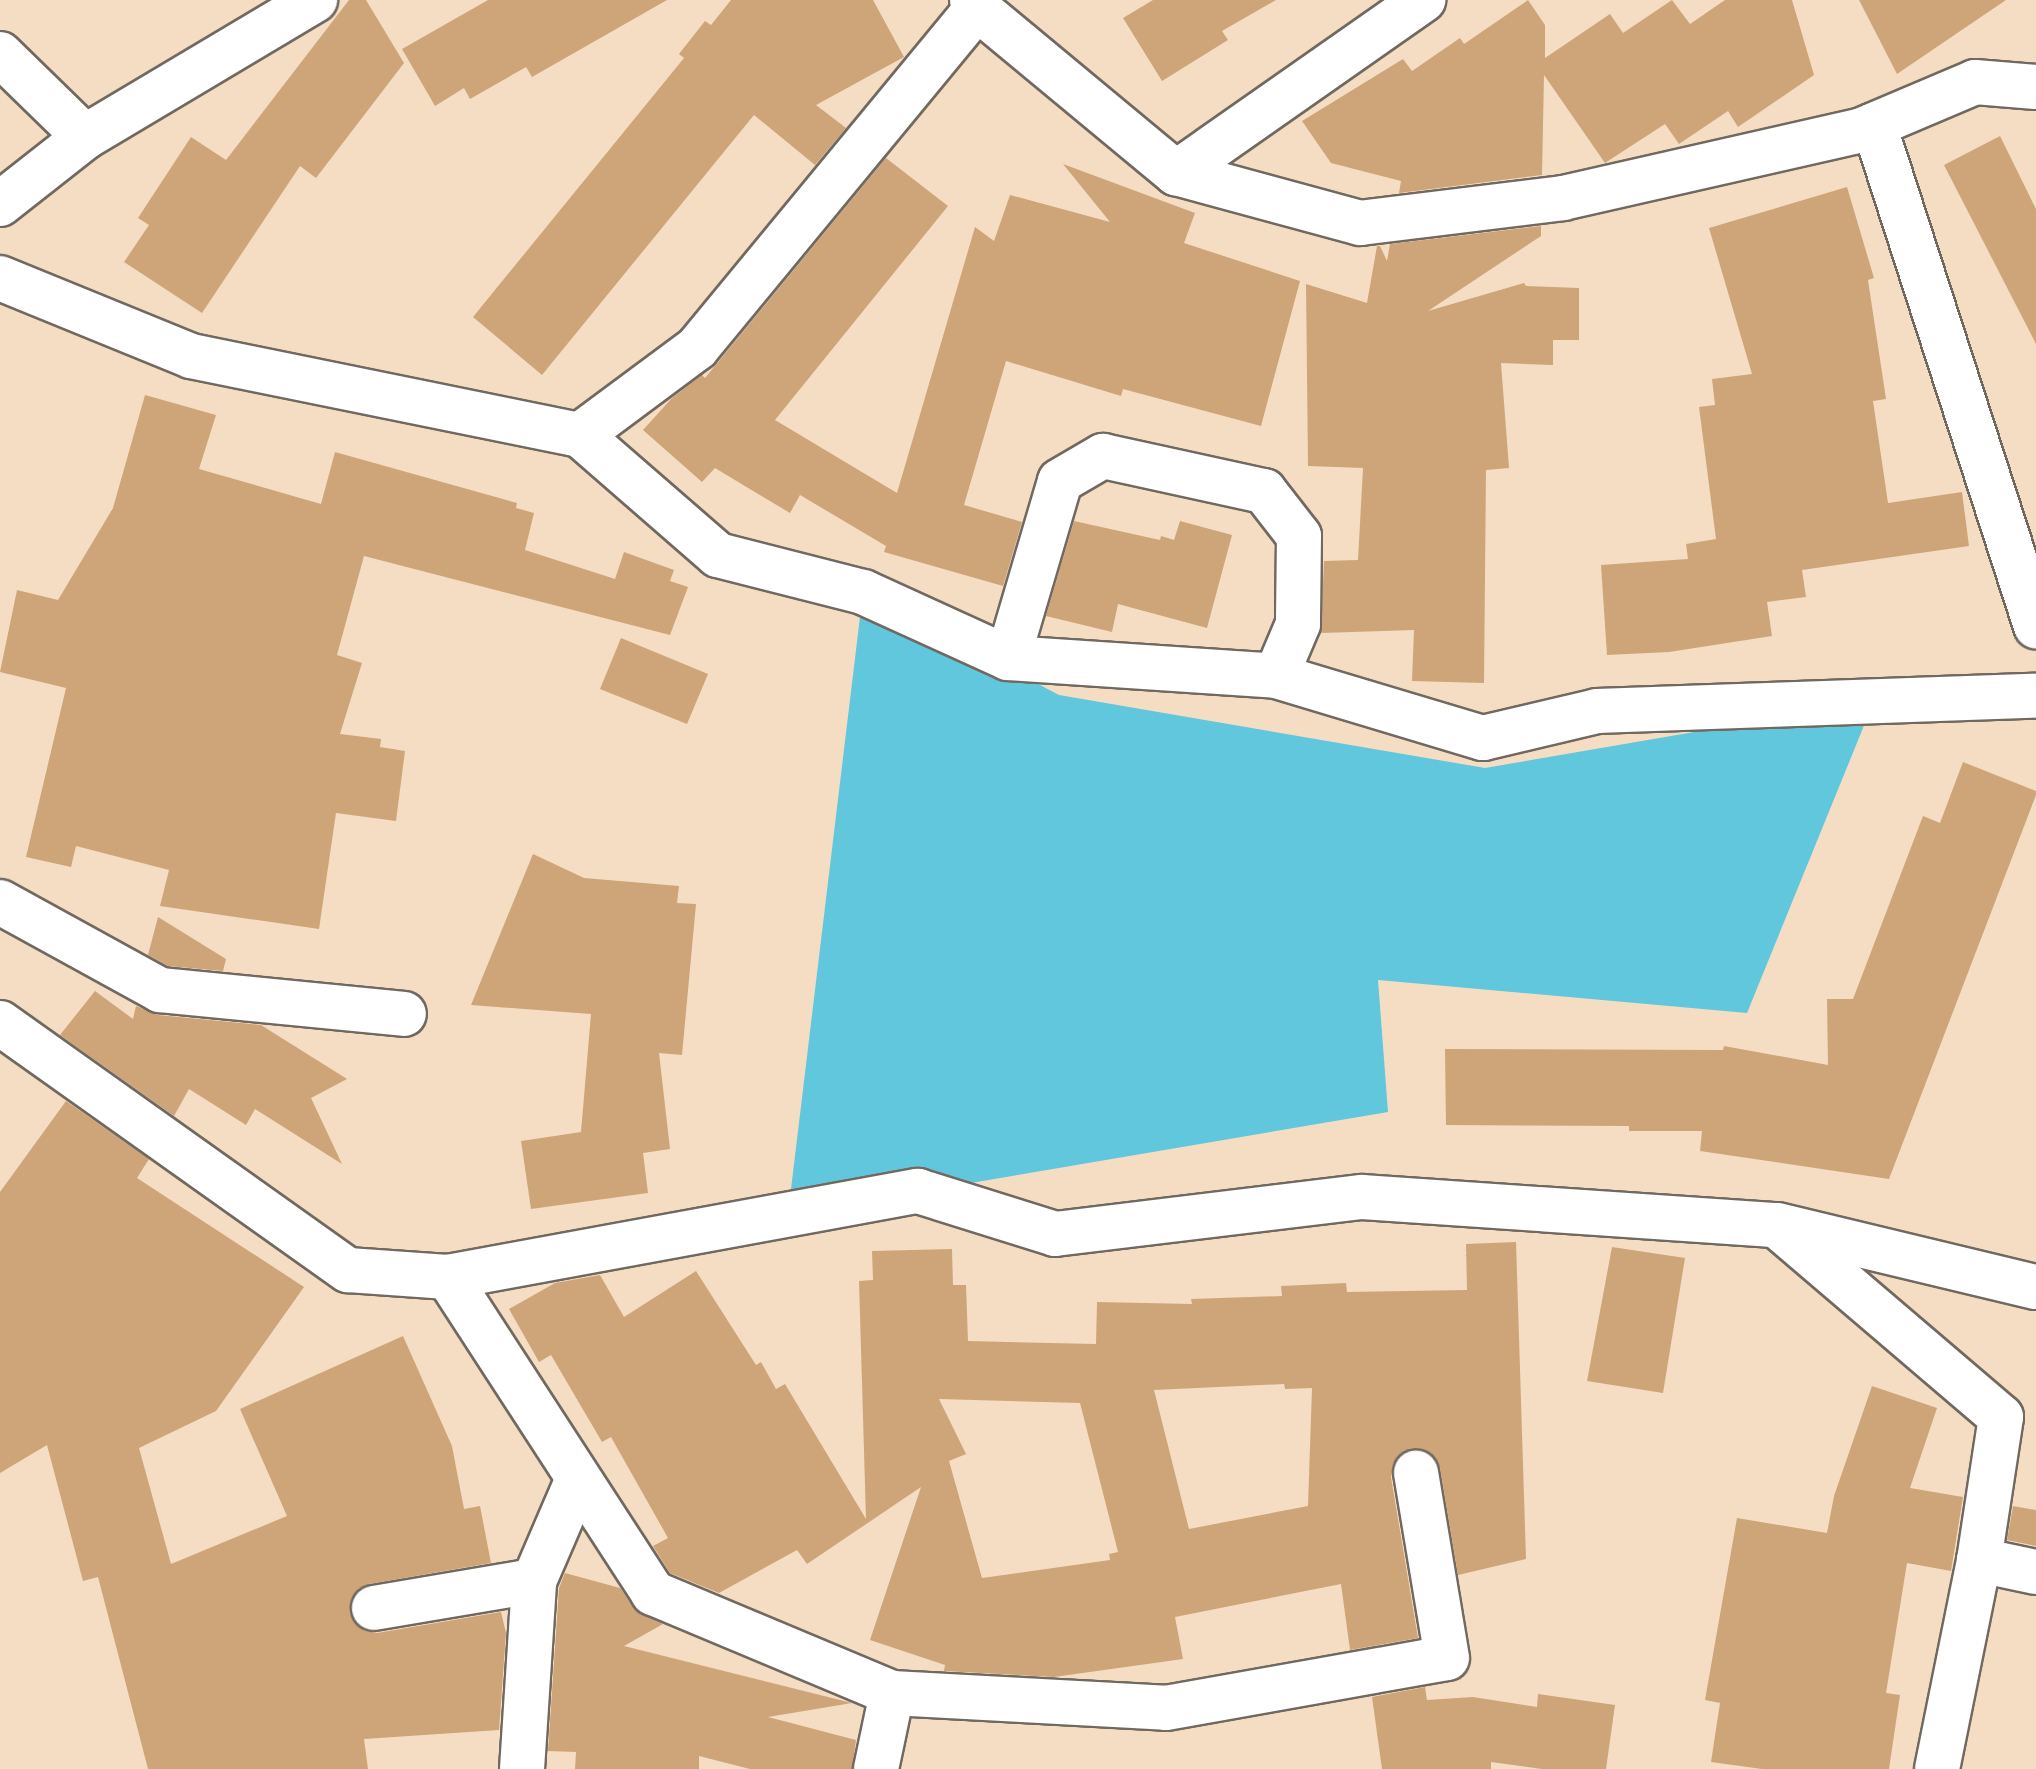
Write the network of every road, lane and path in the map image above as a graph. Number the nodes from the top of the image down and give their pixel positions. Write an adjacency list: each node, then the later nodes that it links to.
1 (315, 0): 7 (street)
2 (1423, 0): 8 (street)
3 (974, 4): 8 (street); 11 (street)
4 (0, 54): 7 (street)
5 (2036, 87): 6 (street)
6 (1874, 125): 8 (street); 12 (street)
7 (85, 137): 9 (street)
8 (1176, 173)
9 (0, 204)
10 (0, 278): 11 (street)
11 (580, 435): 13 (street)
12 (2036, 626)
13 (1008, 658): 14 (street); 14 (street)
14 (1276, 676): 15 (street)
15 (2036, 696)
16 (0, 902): 17 (street)
17 (404, 1014)
18 (0, 1023): 20 (street)
19 (1777, 1225): 20 (street); 21 (street); 24 (street)
20 (448, 1277): 23 (street)
21 (2036, 1287)
22 (1416, 1473): 28 (street)
23 (578, 1479): 26 (street); 28 (street)
24 (1979, 1560): 25 (street); 31 (street)
25 (2036, 1572)
26 (534, 1581): 27 (street); 29 (street)
27 (374, 1608)
28 (892, 1693): 30 (street)
29 (522, 1769)
30 (876, 1769)
31 (1937, 1769)

